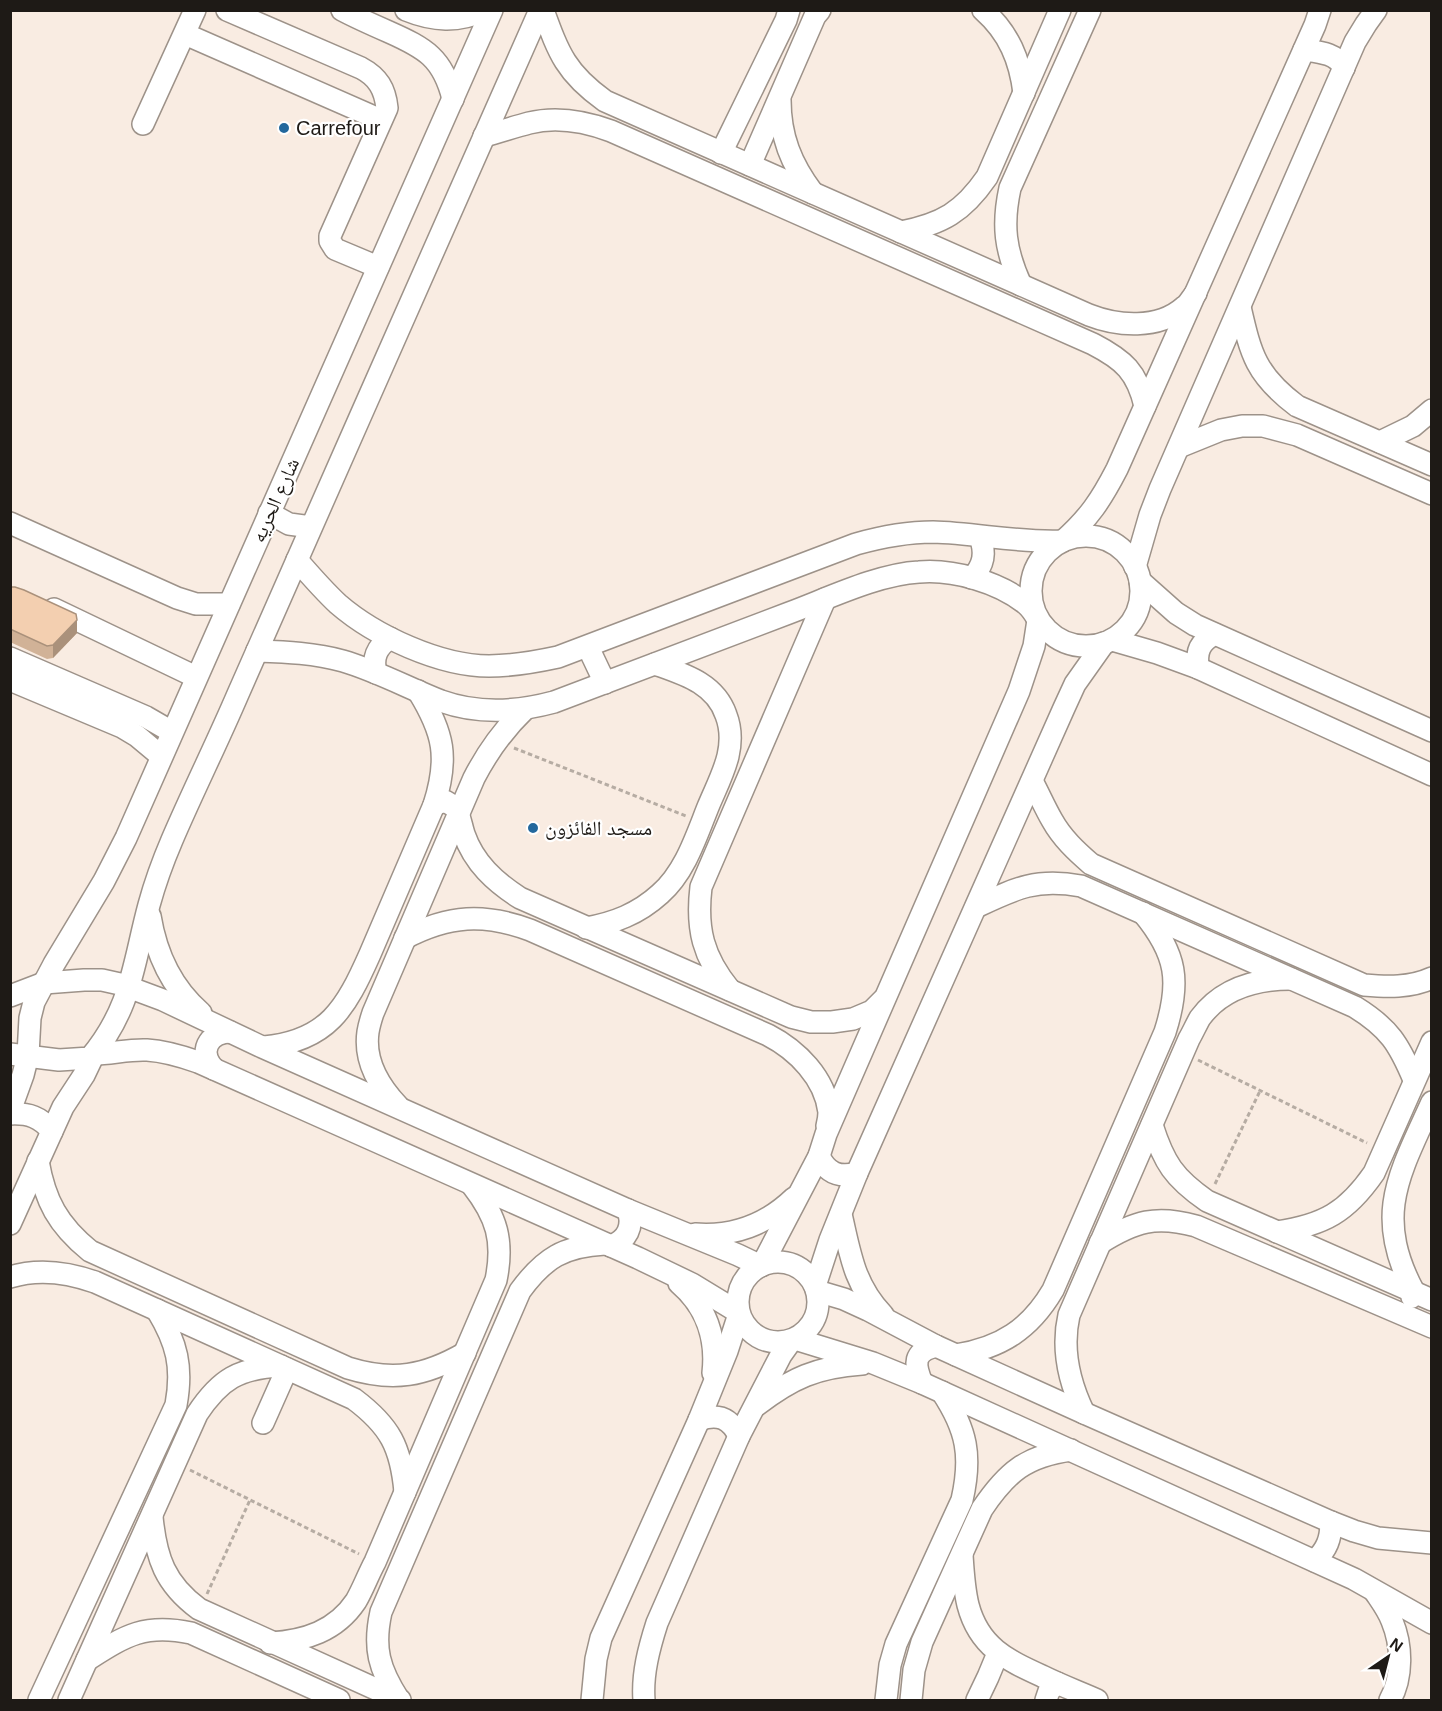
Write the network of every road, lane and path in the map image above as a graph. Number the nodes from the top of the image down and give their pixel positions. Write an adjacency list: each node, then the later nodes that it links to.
1 (195, 10): 15 (street)
2 (227, 10): 22 (street)
3 (342, 10): 20 (street)
4 (406, 10): 5 (street)
5 (485, 10)
6 (492, 10): 20 (street, شارع الحريه)
7 (541, 10): 21 (street); 25 (street)
8 (789, 10): 26 (street)
9 (820, 10): 19 (street)
10 (983, 10): 18 (street)
11 (1060, 10): 18 (street)
12 (1090, 10): 29 (street)
13 (1320, 10): 16 (street)
14 (1376, 10): 17 (street)
15 (185, 34): 22 (street); 23 (street)
16 (1304, 50): 17 (street); 34 (street)
17 (1344, 68): 35 (street)
18 (1024, 93): 28 (street)
19 (780, 98): 27 (street); 30 (street)
20 (453, 99): 32 (street, شارع الحريه)
21 (605, 101): 24 (street); 26 (street)
22 (381, 120): 32 (street)
23 (143, 124)
24 (594, 125): 25 (street); 37 (street)
25 (484, 136): 48 (street)
26 (721, 153): 27 (street)
27 (750, 165): 30 (street)
28 (987, 177): 29 (street); 31 (street)
29 (1010, 188): 33 (street)
30 (813, 193): 31 (street)
31 (901, 232): 33 (street)
32 (378, 267): 46 (street, شارع الحريه)
33 (1021, 285): 36 (street)
34 (1196, 293): 36 (street); 38 (street)
35 (1240, 307): 39 (street); 43 (street)
36 (1104, 321): 37 (street)
37 (1093, 344): 38 (street)
38 (1145, 406): 50 (street)
39 (1297, 406): 41 (street); 42 (street)
40 (1431, 410): 42 (street)
41 (1284, 430): 43 (street); 45 (street)
42 (1380, 442): 44 (street)
43 (1179, 447): 52 (street)
44 (1431, 465)
45 (1431, 494)
46 (269, 513): 48 (street); 56 (street, شارع الحريه)
47 (10, 523): 56 (street)
48 (311, 527): 51 (street)
49 (980, 537): 50 (street); 53 (street); 61 (street)
50 (1062, 541): 52 (street); 57 (street)
51 (297, 560): 59 (street); 62 (street)
52 (1137, 574): 58 (street); 60 (street)
53 (972, 578): 54 (street); 57 (street)
54 (825, 599): 64 (street); 84 (street)
55 (34, 604): 67 (street)
56 (229, 604): 67 (street, شارع الحريه)
57 (1038, 619): 60 (street); 101 (street)
58 (1214, 634): 65 (street); 72 (street)
59 (390, 638): 61 (street); 66 (street)
60 (1108, 642): 65 (street); 77 (street)
61 (588, 646): 69 (street)
62 (257, 651): 66 (street); 86 (street)
63 (10, 658): 73 (street)
64 (655, 664): 69 (street); 80 (street)
65 (1198, 668): 76 (street)
66 (376, 673): 70 (street)
67 (196, 677): 73 (street, شارع الحريه)
68 (10, 680): 75 (street)
69 (605, 683): 71 (street)
70 (418, 691): 71 (street); 78 (street)
71 (525, 709): 74 (street)
72 (1431, 731)
73 (172, 732): 75 (street, شارع الحريه)
74 (496, 741): 79 (street); 80 (path)
75 (161, 756): 96 (street, شارع الحريه)
76 (1431, 774)
77 (1032, 781): 81 (street); 87 (street)
78 (434, 805): 79 (street); 92 (street)
79 (458, 814): 85 (street); 91 (street)
80 (702, 822): 82 (street)
81 (1091, 864): 83 (street); 97 (street)
82 (676, 877): 84 (street); 90 (street)
83 (1081, 886): 87 (street); 88 (street)
84 (701, 887): 99 (street)
85 (520, 898): 89 (street); 90 (street)
86 (148, 906): 98 (street); 106 (street)
87 (976, 907): 125 (street)
88 (1143, 913): 94 (street); 102 (street)
89 (511, 923): 91 (street); 107 (street)
90 (586, 928): 99 (street)
91 (405, 938): 93 (street)
92 (370, 954): 93 (street); 109 (street)
93 (394, 964): 117 (street)
94 (1291, 978): 103 (street); 105 (street)
95 (1431, 978): 97 (street)
96 (44, 983): 98 (street); 100 (street); 112 (street, شارع الحريه)
97 (1364, 985): 103 (street)
98 (129, 988): 106 (street); 111 (street)
99 (732, 992): 104 (street)
100 (10, 996)
101 (884, 999): 104 (street); 121 (street)
102 (1173, 1007): 105 (street); 148 (street)
103 (1355, 1007): 114 (street)
104 (791, 1017): 107 (street)
105 (1201, 1018): 110 (street)
106 (221, 1028): 109 (street); 113 (street)
107 (782, 1042): 121 (street)
108 (1431, 1042): 114 (street)
109 (262, 1047): 117 (street)
110 (1183, 1053): 115 (path); 119 (street)
111 (94, 1054): 112 (street); 113 (street); 120 (street)
112 (19, 1055): 118 (street, شارع الحريه)
113 (214, 1069): 127 (street)
114 (1414, 1080): 122 (street)
115 (1260, 1091): 122 (path); 130 (path)
116 (1431, 1102): 128 (street)
117 (400, 1109): 131 (street)
118 (10, 1113): 120 (street)
119 (1152, 1125): 130 (street); 137 (street)
120 (52, 1131): 124 (street)
121 (826, 1134): 123 (street)
122 (1383, 1151): 126 (street)
123 (819, 1156): 125 (street); 129 (street)
124 (38, 1161): 133 (street); 139 (street)
125 (857, 1173): 132 (street)
126 (1374, 1173): 128 (street); 135 (street)
127 (472, 1185): 138 (street); 144 (street)
128 (1396, 1185): 147 (street)
129 (799, 1193): 136 (street); 140 (street)
130 (1207, 1201): 134 (street); 135 (street)
131 (628, 1210): 136 (street); 138 (street)
132 (841, 1214): 145 (street); 153 (street)
133 (10, 1224)
134 (1196, 1226): 137 (street); 152 (street)
135 (1277, 1232): 147 (street)
136 (684, 1233): 140 (street)
137 (1100, 1243): 151 (street)
138 (608, 1245): 141 (street); 146 (street)
139 (90, 1251): 142 (street); 161 (street)
140 (761, 1266): 145 (street); 150 (street)
141 (665, 1271): 150 (street); 163 (street)
142 (77, 1275): 143 (street); 149 (street)
143 (10, 1277)
144 (496, 1280): 146 (street); 157 (street)
145 (816, 1289): 153 (street); 155 (street)
146 (520, 1291): 188 (street)
147 (1423, 1296): 152 (street)
148 (1044, 1305): 151 (street); 158 (street)
149 (157, 1310): 160 (street); 166 (street)
150 (739, 1313): 155 (street); 163 (street)
151 (1069, 1315): 168 (street)
152 (1404, 1316): 154 (street)
153 (890, 1322): 156 (street)
154 (1431, 1327)
155 (793, 1340): 159 (street); 167 (street)
156 (936, 1346): 158 (street); 162 (street)
157 (465, 1353): 161 (street); 175 (street)
158 (956, 1355): 168 (street)
159 (873, 1364): 162 (street); 167 (street)
160 (285, 1367): 165 (street); 169 (street); 171 (street)
161 (364, 1373): 165 (street)
162 (922, 1383): 164 (street)
163 (711, 1388): 170 (street)
164 (942, 1392): 173 (street); 177 (street)
165 (354, 1399): 175 (street)
166 (176, 1405): 169 (street); 196 (street)
167 (754, 1407): 172 (street)
168 (1084, 1413): 180 (street)
169 (197, 1414): 174 (street)
170 (699, 1420): 172 (street); 199 (street)
171 (263, 1423)
172 (739, 1436): 200 (street)
173 (1071, 1450): 178 (street); 183 (street)
174 (175, 1462): 176 (path); 179 (street)
175 (405, 1492): 184 (street)
176 (250, 1500): 184 (path); 187 (path)
177 (962, 1500): 178 (street); 201 (street)
178 (982, 1509): 182 (street)
179 (152, 1515): 187 (street); 193 (street)
180 (1331, 1522): 181 (street); 183 (street)
181 (1431, 1543)
182 (961, 1552): 192 (street); 202 (street)
183 (1315, 1561): 185 (street)
184 (375, 1562): 186 (street)
185 (1372, 1589): 189 (street); 205 (street)
186 (356, 1600): 188 (street); 191 (street)
187 (200, 1610): 190 (street); 191 (street)
188 (381, 1612): 195 (street)
189 (1431, 1623)
190 (191, 1633): 193 (street); 198 (street)
191 (270, 1643): 195 (street)
192 (998, 1653): 194 (street); 203 (street)
193 (87, 1659): 197 (street)
194 (1052, 1692): 204 (street)
195 (400, 1700)
196 (39, 1701)
197 (69, 1701)
198 (339, 1701)
199 (592, 1701)
200 (644, 1701)
201 (886, 1701)
202 (910, 1701)
203 (977, 1701)
204 (1097, 1701)
205 (1390, 1701)

